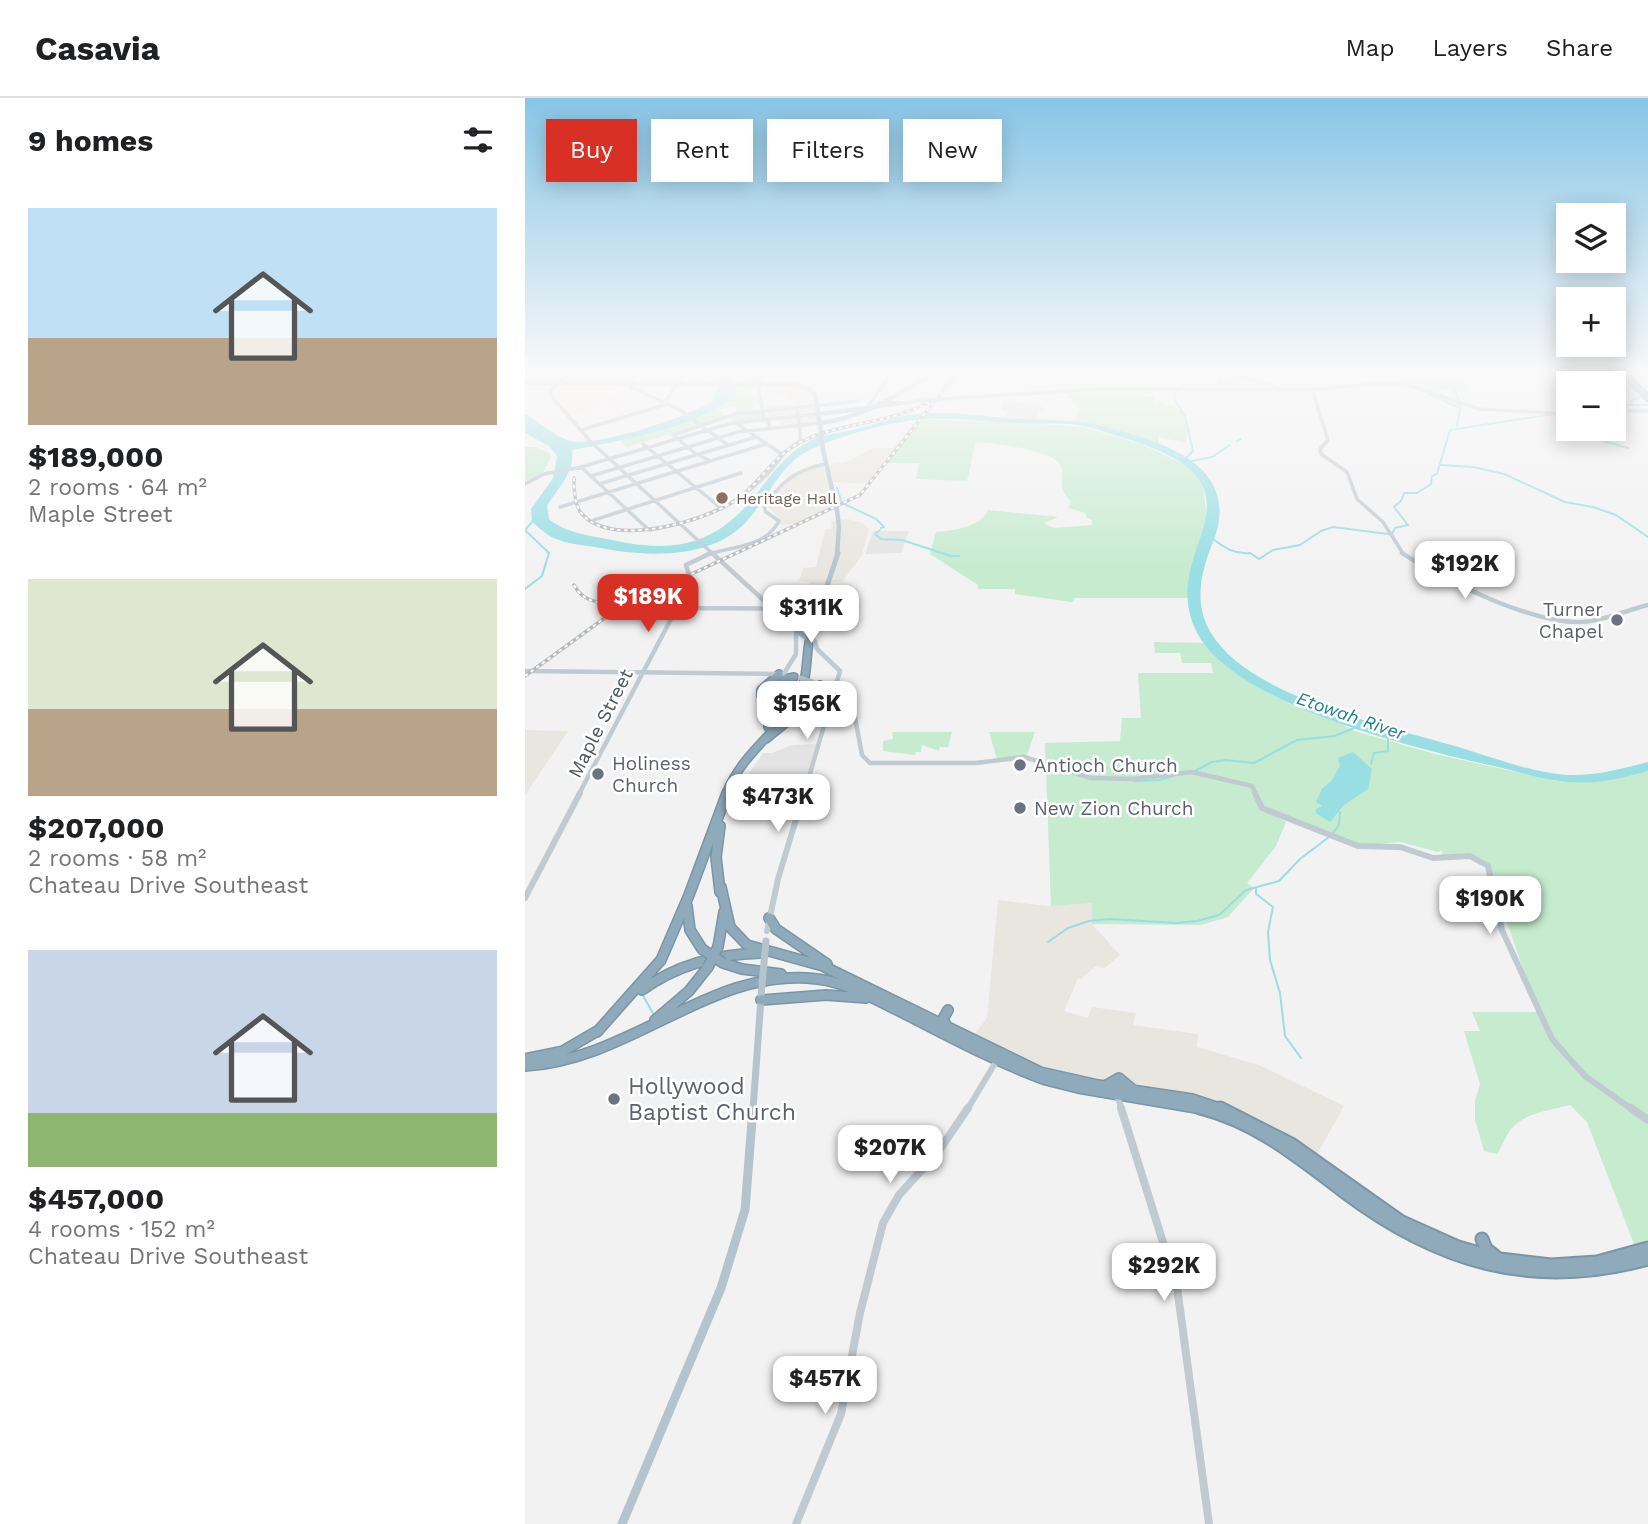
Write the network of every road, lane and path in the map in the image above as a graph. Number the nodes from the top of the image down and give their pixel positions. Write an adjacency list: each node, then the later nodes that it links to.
1 (718, 438): 12 (street)
2 (588, 439): 18 (street)
3 (678, 439): 13 (street); 14 (street)
4 (716, 439): 13 (street)
5 (751, 439): 12 (street)
6 (758, 439): 11 (street)
7 (801, 439): 16 (street)
8 (822, 439): 21 (main road, bridge)
9 (1327, 439): 47 (street)
10 (643, 444): 14 (street)
11 (766, 444): 16 (street); 19 (street)
12 (728, 445): 15 (street)
13 (687, 447): 15 (street); 17 (street)
14 (647, 448): 17 (street); 18 (street)
15 (697, 454): 19 (street); 20 (street)
16 (783, 455): 36 (street)
17 (657, 456): 20 (street); 23 (street)
18 (609, 459): 22 (street); 23 (street)
19 (711, 461): 24 (street)
20 (666, 464): 24 (street); 26 (street)
21 (825, 464): 46 (street); 50 (main road)
22 (581, 467): 27 (street); 29 (street)
23 (618, 467): 26 (street); 27 (street)
24 (675, 471): 28 (street); 31 (street)
25 (741, 473): 31 (street)
26 (627, 475): 28 (street); 30 (street)
27 (590, 476): 30 (street)
28 (636, 483): 32 (street); 33 (street)
29 (525, 484)
30 (599, 484): 32 (street)
31 (695, 488): 33 (street); 36 (street)
32 (607, 492): 35 (street); 37 (street)
33 (655, 501): 34 (street); 37 (street)
34 (661, 506): 40 (street)
35 (560, 507)
36 (721, 509): 39 (street)
37 (626, 510): 38 (street); 42 (street)
38 (594, 520)
39 (690, 521): 40 (street); 43 (street)
40 (679, 524): 41 (street); 43 (street); 44 (street)
41 (656, 529): 42 (street)
42 (646, 530)
43 (687, 530): 44 (street)
44 (693, 537): 45 (street)
45 (705, 548): 46 (street)
46 (711, 553): 48 (street, Maple Street); 49 (street)
47 (1648, 605)
48 (677, 608): 49 (street); 54 (street, Maple Street)
49 (774, 609): 50 (street); 51 (street)
50 (821, 610): 52 (main road)
51 (796, 630): 52 (main road); 55 (street)
52 (813, 633): 56 (highway); 56 (street); 57 (highway)
53 (525, 671): 54 (street)
54 (642, 673): 55 (street); 61 (street, Maple Street)
55 (777, 674): 56 (highway); 56 (street); 56 (highway); 58 (highway)
56 (818, 685): 57 (highway); 58 (highway); 62 (street); 81 (street)
57 (766, 739): 60 (highway)
58 (756, 744): 59 (highway)
59 (693, 883): 66 (highway, bridge); 73 (highway)
60 (720, 887): 64 (highway); 74 (highway, bridge)
61 (525, 898)
62 (769, 918): 63 (highway)
63 (770, 934): 65 (highway); 69 (main road, bridge)
64 (782, 954): 65 (highway); 73 (highway)
65 (841, 974): 72 (highway)
66 (801, 977): 67 (highway); 74 (highway)
67 (825, 980): 68 (highway); 70 (highway)
68 (827, 995): 69 (highway); 70 (highway)
69 (761, 1000): 86 (main road)
70 (889, 1007): 75 (highway)
71 (948, 1010): 72 (highway)
72 (950, 1029): 75 (highway)
73 (597, 1032): 76 (highway)
74 (638, 1032): 77 (highway)
75 (999, 1056): 78 (highway); 80 (highway); 87 (street)
76 (528, 1059)
77 (525, 1066)
78 (1103, 1086): 79 (highway); 80 (highway)
79 (1134, 1090): 80 (highway); 82 (highway)
80 (1117, 1092): 85 (highway); 88 (street)
81 (1648, 1120)
82 (1458, 1247): 84 (highway); 84 (highway)
83 (1648, 1248): 84 (highway)
84 (1500, 1259)
85 (1648, 1259)
86 (622, 1524)
87 (796, 1524)
88 (1209, 1524)

